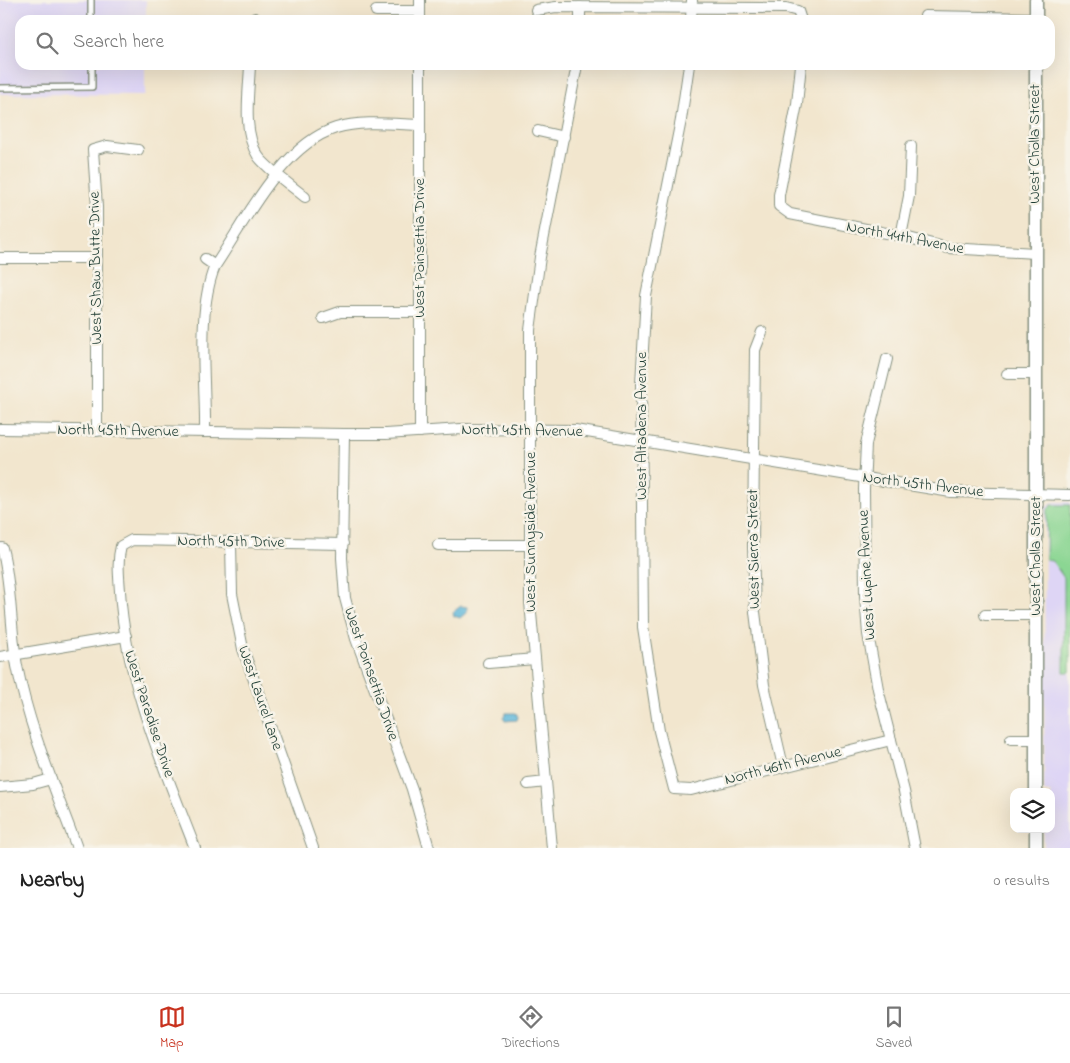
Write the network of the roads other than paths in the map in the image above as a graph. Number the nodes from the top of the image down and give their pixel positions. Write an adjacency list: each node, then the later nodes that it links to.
1 (91, 0): 8 (lane)
2 (420, 0): 10 (street)
3 (1036, 0): 13 (street)
4 (692, 4): 5 (street); 12 (street)
5 (580, 7): 7 (street); 11 (street)
6 (376, 10): 9 (street)
7 (536, 10)
8 (92, 15)
9 (413, 15)
10 (420, 15)
11 (580, 15)
12 (797, 15)
13 (1036, 15)
14 (92, 70): 21 (lane)
15 (250, 70): 27 (street)
16 (420, 70): 22 (street, West Poinsettia Drive)
17 (576, 70): 24 (street, West Sunnyside Avenue)
18 (688, 70): 47 (street, West Altadena Avenue)
19 (800, 70): 29 (street, North 44th Avenue)
20 (1036, 70): 30 (street, West Cholla Street)
21 (0, 88)
22 (420, 125): 27 (street); 35 (street, West Poinsettia Drive)
23 (538, 131): 24 (street)
24 (564, 137): 41 (street, West Sunnyside Avenue)
25 (911, 146): 29 (street)
26 (138, 150): 32 (street, West Shaw Butte Drive)
27 (277, 173): 28 (street); 34 (street)
28 (305, 197)
29 (901, 236): 30 (street, North 44th Avenue)
30 (1035, 253): 40 (street, West Cholla Street)
31 (0, 258): 32 (street)
32 (97, 258): 43 (street, West Shaw Butte Drive)
33 (205, 259): 34 (street)
34 (216, 266): 44 (street)
35 (421, 312): 36 (street); 45 (street, West Poinsettia Drive)
36 (323, 318)
37 (762, 332): 48 (street, West Sierra Street)
38 (887, 359): 49 (street, West Lupine Avenue)
39 (1007, 374): 40 (street)
40 (1036, 374): 50 (street, West Cholla Street)
41 (530, 428): 45 (street, North 45th Avenue); 47 (street, North 45th Avenue); 55 (street, West Sunnyside Avenue)
42 (0, 430): 43 (street, North 45th Avenue)
43 (97, 431): 44 (street, North 45th Avenue)
44 (205, 432): 46 (street, North 45th Avenue)
45 (420, 432): 46 (street, North 45th Avenue)
46 (344, 434): 53 (street, West Poinsettia Drive)
47 (641, 440): 48 (street, North 45th Avenue); 73 (street, West Altadena Avenue)
48 (753, 460): 49 (street, North 45th Avenue); 68 (street, West Sierra Street)
49 (864, 478): 50 (street, North 45th Avenue); 67 (street, West Lupine Avenue)
50 (1036, 495): 51 (street, North 45th Avenue); 59 (street, West Cholla Street)
51 (1070, 495)
52 (231, 543): 53 (street, North 45th Drive); 56 (street, North 45th Drive); 78 (street, West Laurel Lane)
53 (343, 544): 79 (street, West Poinsettia Drive)
54 (438, 545): 55 (street)
55 (529, 545): 63 (street, West Sunnyside Avenue)
56 (121, 546): 60 (street, West Paradise Drive)
57 (2, 548): 61 (street)
58 (985, 615): 59 (street)
59 (1036, 615): 66 (street, West Cholla Street)
60 (126, 636): 61 (street); 77 (street, West Paradise Drive)
61 (16, 656): 62 (street); 69 (street)
62 (0, 658)
63 (535, 659): 64 (street); 70 (street, West Sunnyside Avenue)
64 (488, 663)
65 (1011, 739): 66 (street)
66 (1036, 739): 74 (street, West Cholla Street)
67 (891, 740): 68 (street, North 46th Avenue); 81 (street, West Lupine Avenue)
68 (783, 766): 73 (street, North 46th Avenue)
69 (52, 779): 72 (street); 76 (street)
70 (546, 782): 71 (street); 80 (street, West Sunnyside Avenue)
71 (528, 784)
72 (0, 787)
73 (674, 788)
74 (1036, 788)
75 (1036, 833): 82 (street)
76 (77, 848)
77 (195, 848)
78 (313, 848)
79 (429, 848)
80 (552, 848)
81 (915, 848)
82 (1036, 848)

